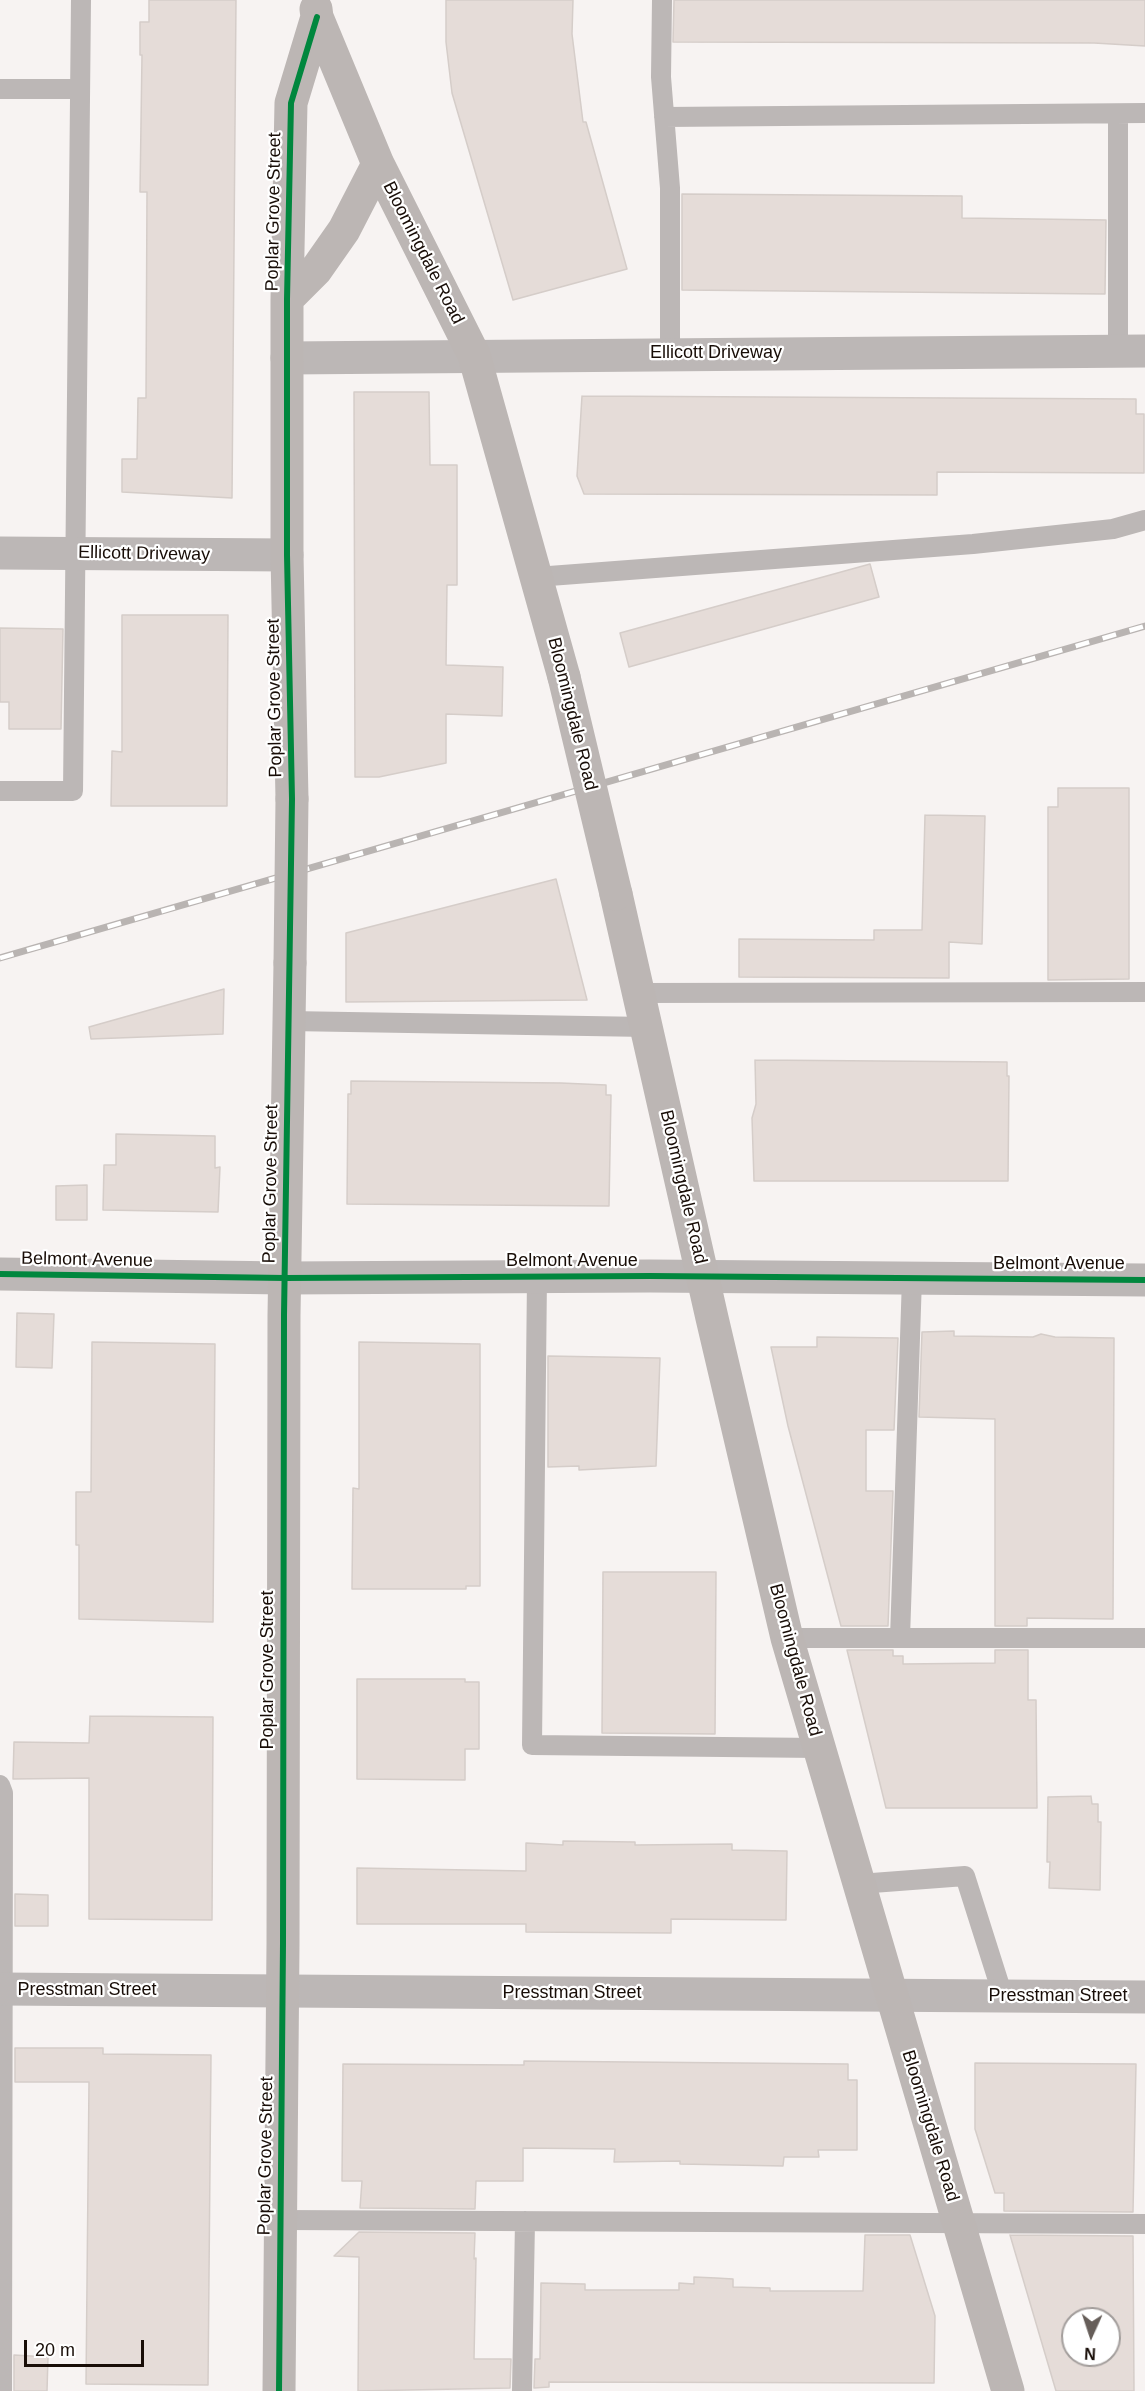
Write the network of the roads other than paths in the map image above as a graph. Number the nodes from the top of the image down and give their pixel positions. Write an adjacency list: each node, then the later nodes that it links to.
1 (81, 0): 5 (lane)
2 (662, 0): 8 (lane)
3 (316, 9): 9 (street, Bloomingdale Road); 10 (street, Poplar Grove Street)
4 (0, 89): 5 (lane)
5 (80, 89): 17 (lane)
6 (1145, 113): 7 (lane)
7 (1118, 114): 8 (lane); 11 (lane)
8 (664, 117): 12 (lane)
9 (378, 165): 10 (street, Poplar Grove Street); 13 (street, Bloomingdale Road)
10 (287, 298): 14 (street, Poplar Grove Street)
11 (1131, 351): 12 (street, Ellicott Driveway)
12 (670, 354): 13 (street, Ellicott Driveway)
13 (474, 355): 14 (street, Ellicott Driveway); 19 (street, Bloomingdale Road)
14 (287, 358): 18 (street, Poplar Grove Street)
15 (1145, 520): 19 (lane)
16 (0, 553): 17 (street, Ellicott Driveway)
17 (75, 553): 18 (street, Ellicott Driveway); 20 (lane)
18 (287, 555): 23 (street, Poplar Grove Street, bridge)
19 (536, 577): 22 (street, Bloomingdale Road, bridge)
20 (0, 791)
21 (1145, 992): 22 (lane)
22 (639, 993): 24 (street, Bloomingdale Road)
23 (289, 1021): 24 (lane); 28 (street, Poplar Grove Street)
24 (647, 1027): 26 (street, Bloomingdale Road)
25 (0, 1274): 28 (street, Belmont Avenue)
26 (703, 1276): 27 (street, Belmont Avenue); 29 (street, Belmont Avenue); 31 (street, Bloomingdale Road)
27 (537, 1277): 28 (street, Belmont Avenue); 34 (lane)
28 (285, 1278): 38 (street, Poplar Grove Street)
29 (912, 1278): 30 (street, Belmont Avenue); 32 (lane)
30 (1145, 1280)
31 (787, 1638): 32 (lane); 34 (street, Bloomingdale Road)
32 (900, 1638): 33 (lane)
33 (1145, 1638)
34 (819, 1748): 36 (street, Bloomingdale Road)
35 (0, 1785): 37 (lane)
36 (859, 1884): 39 (street, Bloomingdale Road); 40 (lane)
37 (1, 1989): 38 (street, Presstman Street); 42 (lane)
38 (282, 1991): 39 (street, Presstman Street); 43 (street, Poplar Grove Street)
39 (891, 1995): 40 (street, Presstman Street); 45 (street, Bloomingdale Road)
40 (1003, 1996): 41 (street, Presstman Street)
41 (1145, 1997)
42 (1, 2214): 47 (lane)
43 (280, 2220): 44 (lane); 48 (street, Poplar Grove Street)
44 (525, 2221): 45 (lane); 49 (lane)
45 (960, 2223): 46 (lane); 50 (street, Bloomingdale Road)
46 (1145, 2224)
47 (2, 2391)
48 (279, 2391)
49 (522, 2391)
50 (1008, 2391)

